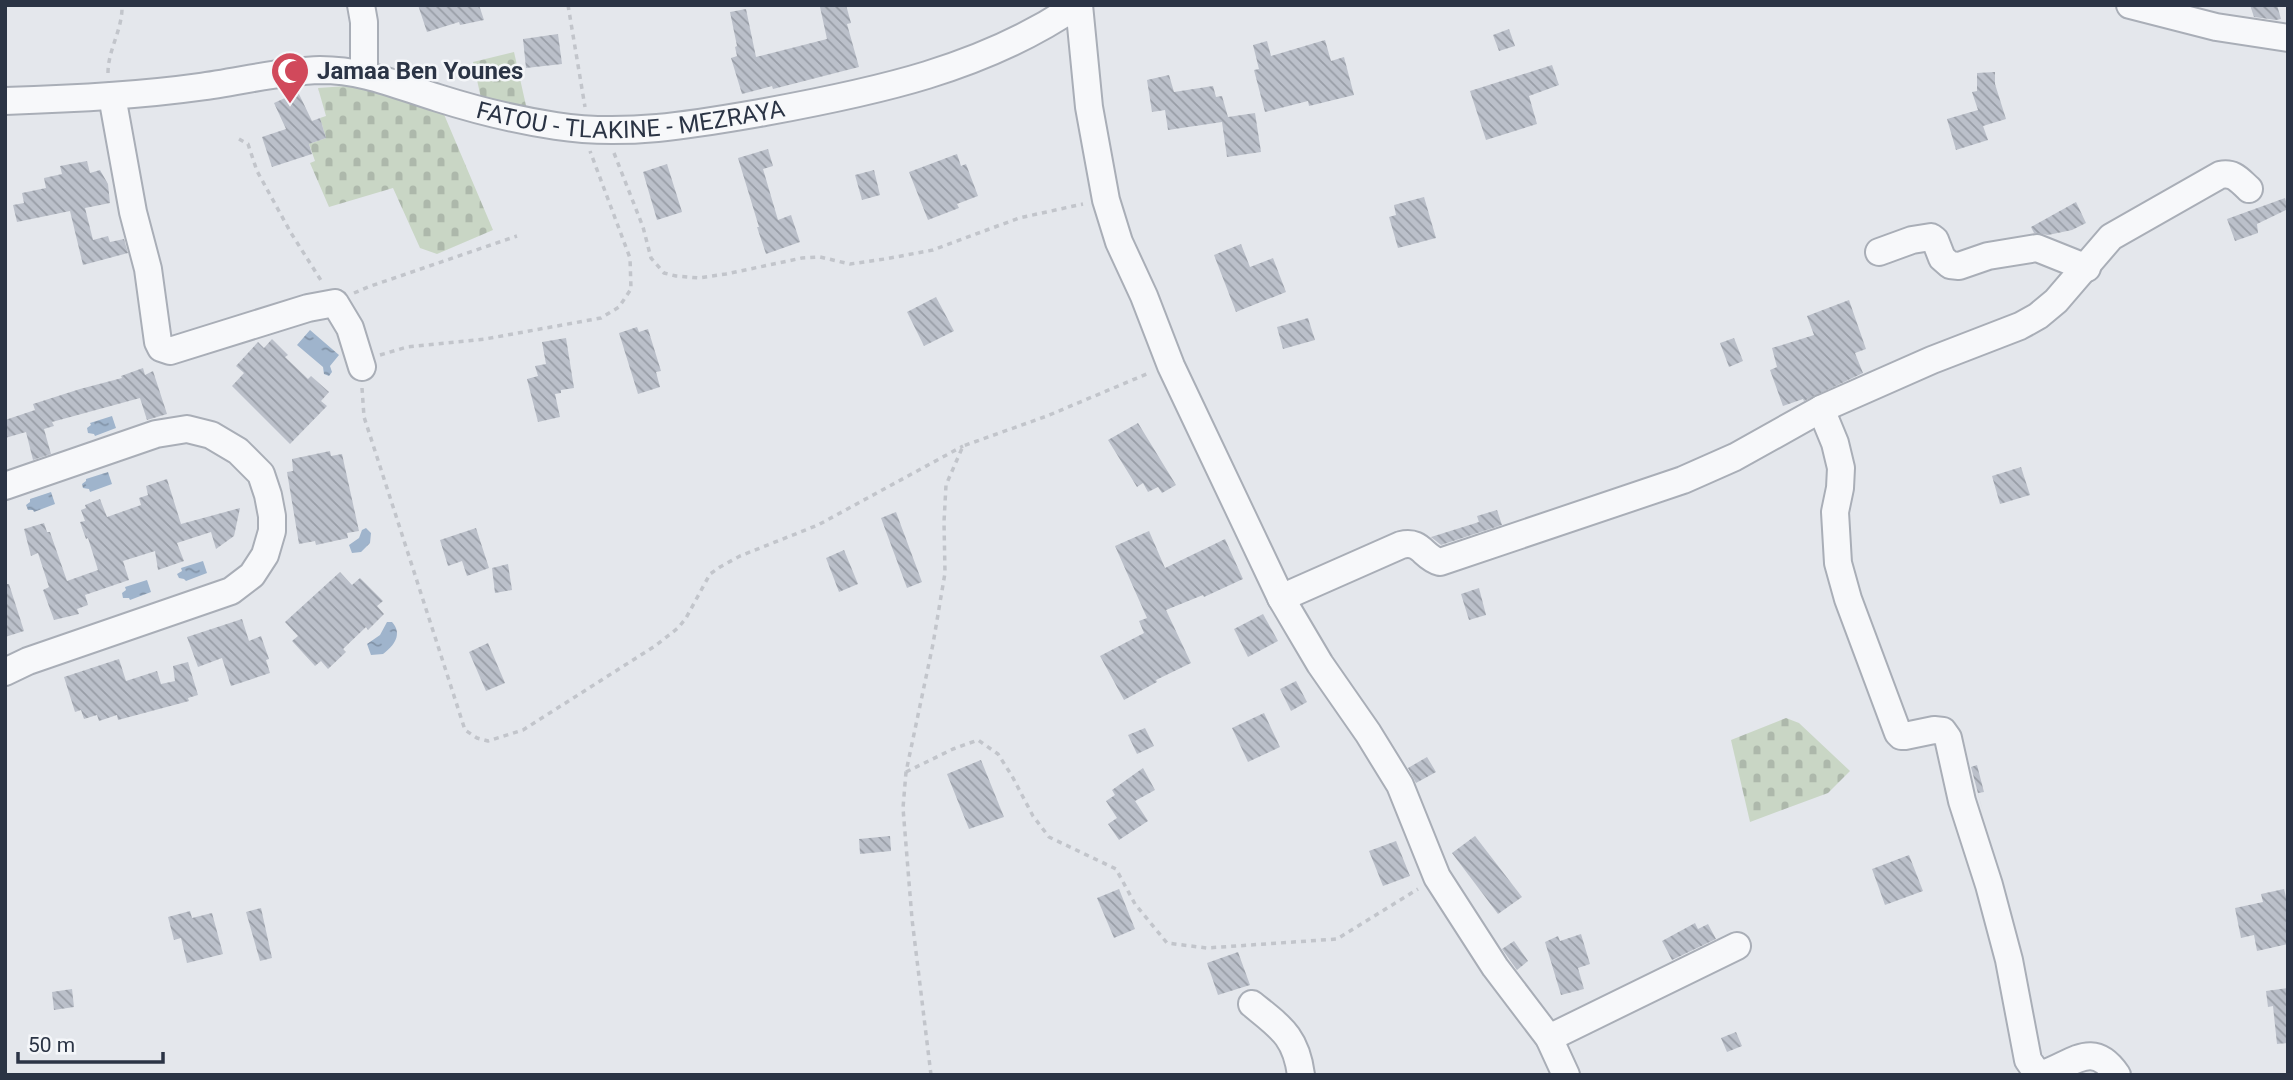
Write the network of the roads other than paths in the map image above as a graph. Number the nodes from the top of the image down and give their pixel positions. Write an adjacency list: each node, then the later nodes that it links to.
1 (361, 5): 5 (street)
2 (1078, 5): 5 (street, FATOU - TLAKINE - MEZRAYA); 14 (street)
3 (2138, 6): 4 (street)
4 (2286, 39)
5 (364, 74): 6 (street, FATOU - TLAKINE - MEZRAYA)
6 (112, 96): 7 (street, FATOU - TLAKINE - MEZRAYA); 11 (street)
7 (5, 101)
8 (2249, 189): 10 (street)
9 (1879, 251): 10 (street)
10 (2087, 268): 12 (street)
11 (362, 367)
12 (1821, 409): 14 (street); 21 (street)
13 (5, 486): 15 (street)
14 (1281, 598): 18 (street)
15 (5, 672)
16 (1737, 946): 18 (street)
17 (1252, 1004): 19 (street)
18 (1549, 1038): 20 (street)
19 (1301, 1075)
20 (1566, 1075)
21 (2117, 1075)

